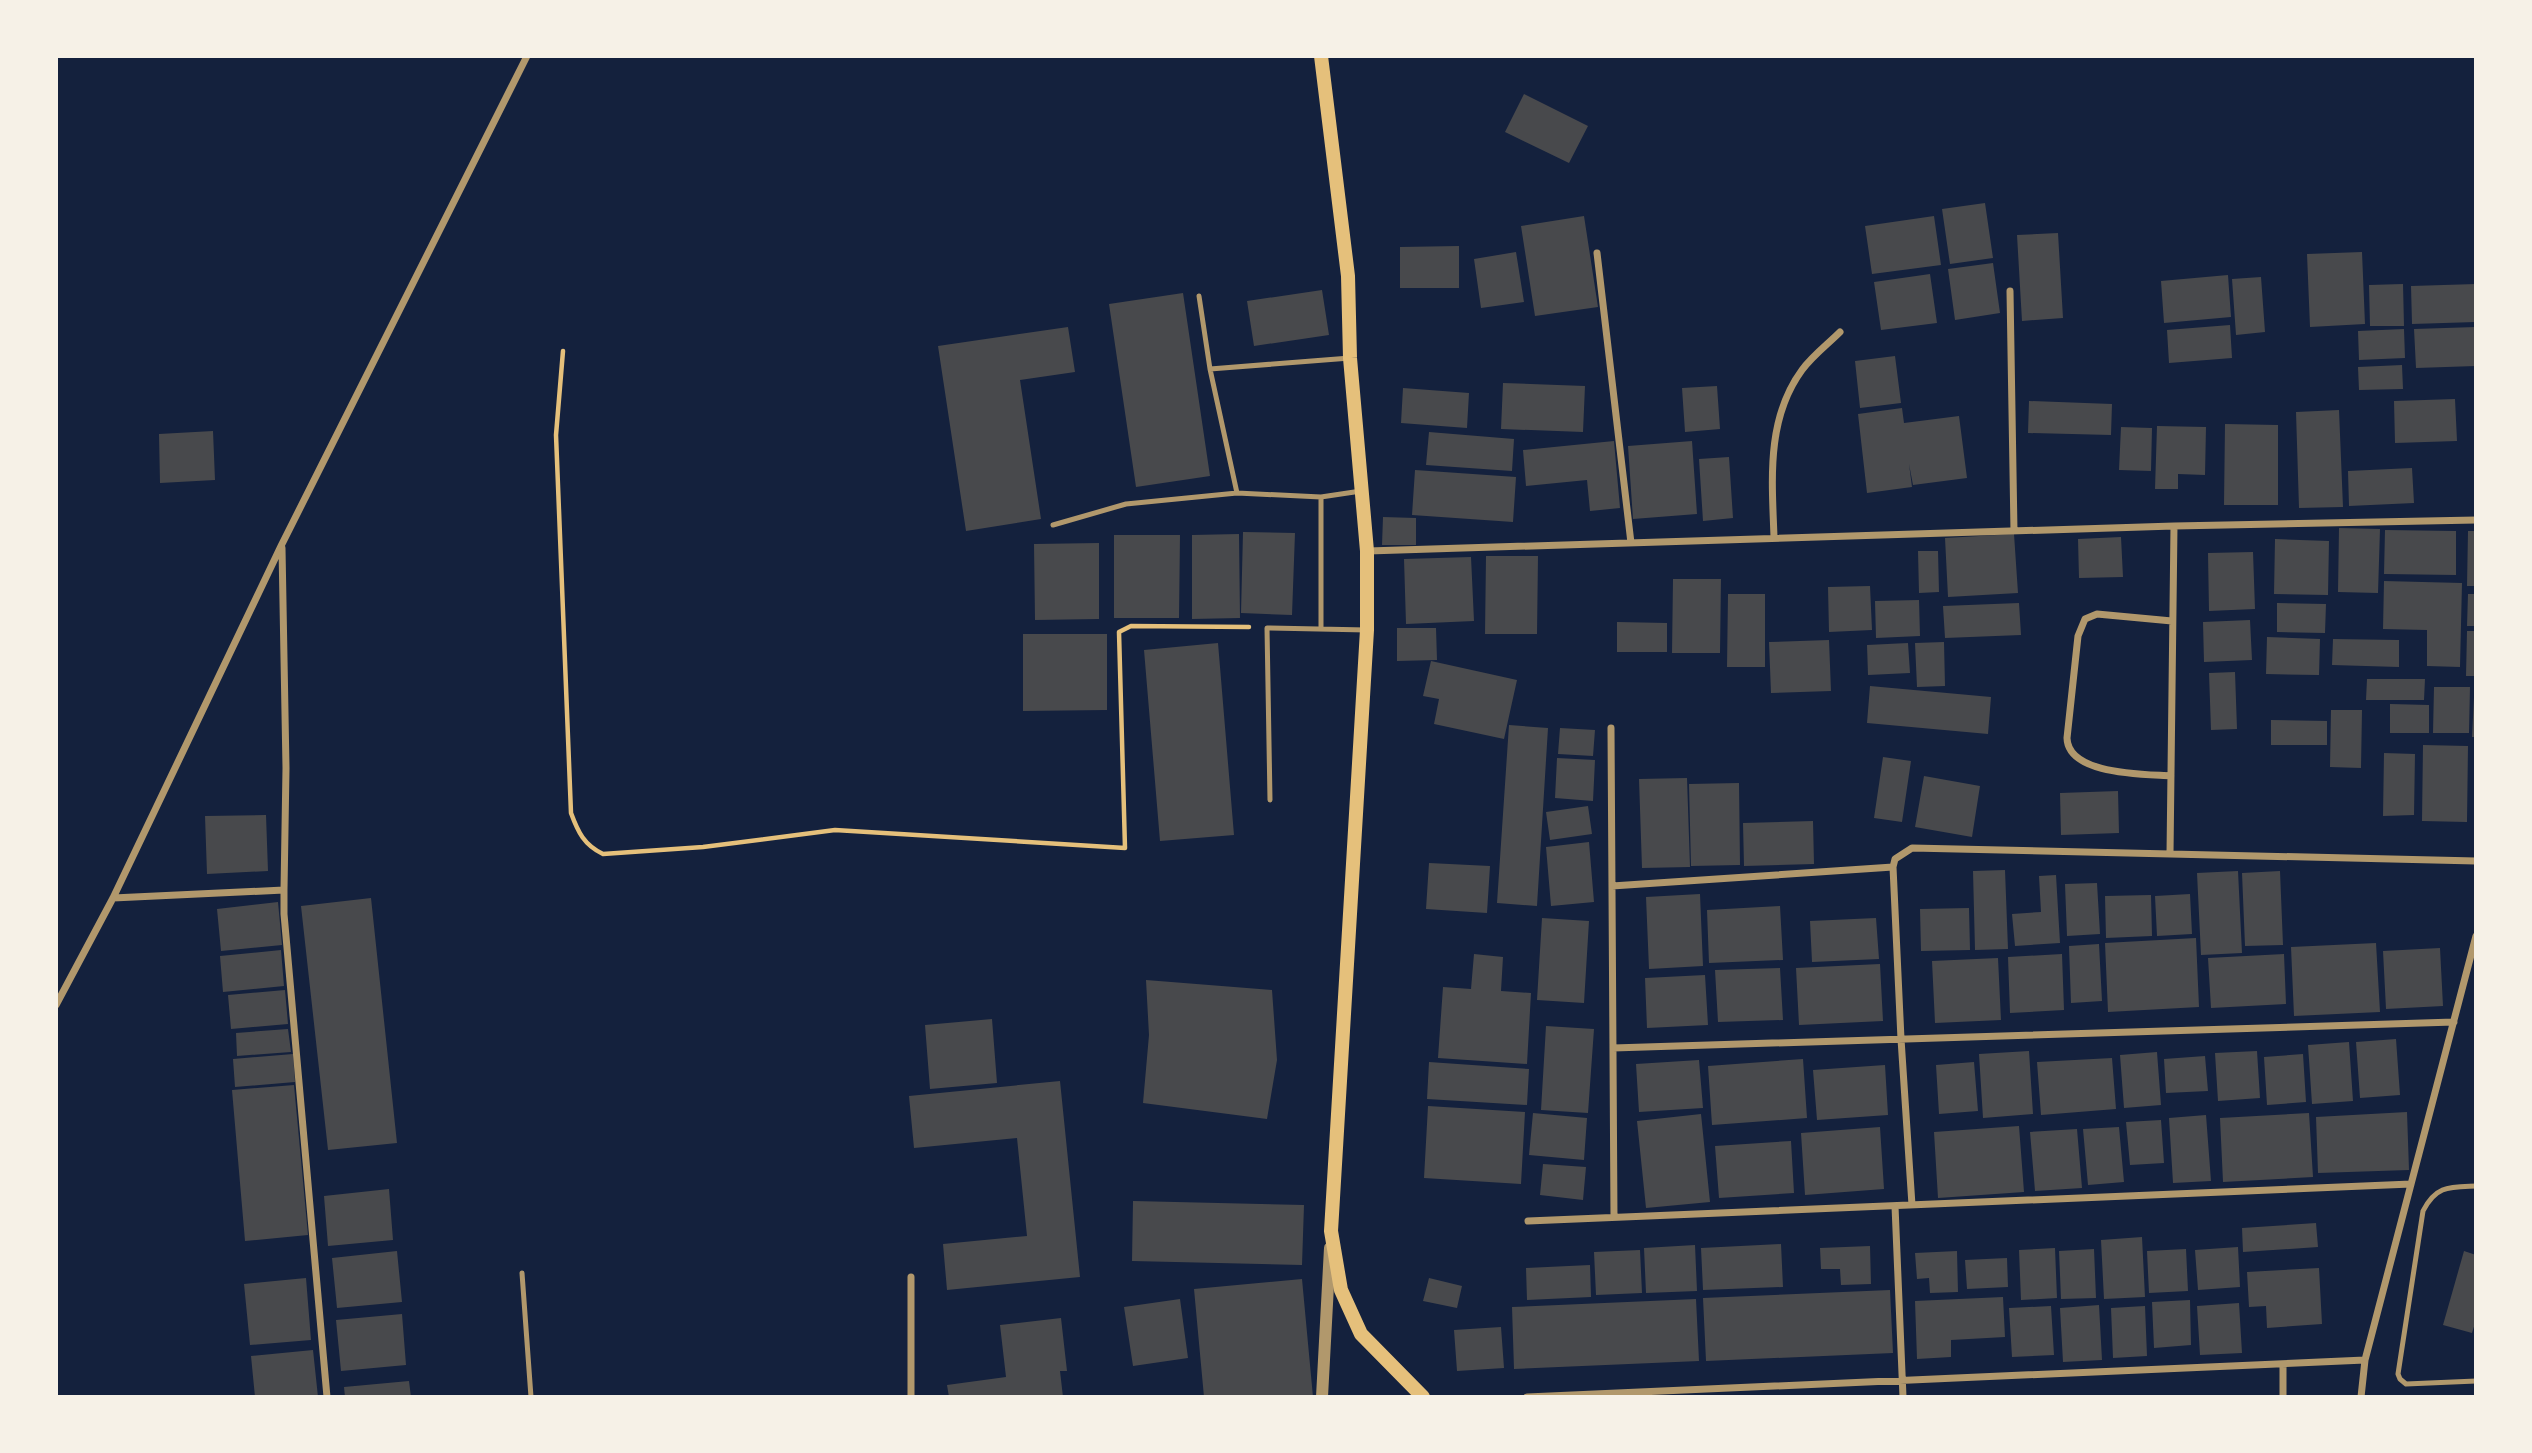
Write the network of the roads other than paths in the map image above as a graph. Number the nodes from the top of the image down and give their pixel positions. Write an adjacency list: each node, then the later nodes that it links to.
1 (527, 56): 18 (street)
2 (1321, 56): 7 (main road)
3 (1597, 253): 17 (street)
4 (2010, 291): 15 (street)
5 (1199, 296): 8 (lane)
6 (1840, 332): 16 (street)
7 (1350, 358): 8 (lane); 9 (main road)
8 (1210, 369): 10 (lane)
9 (1362, 491): 11 (lane); 19 (main road)
10 (1237, 493): 11 (lane); 13 (lane)
11 (1321, 497): 21 (lane)
12 (2476, 520): 14 (street)
13 (1053, 525)
14 (2174, 526): 15 (street); 20 (street)
15 (2014, 531): 16 (street)
16 (1774, 537): 17 (street)
17 (1631, 543): 19 (street)
18 (282, 546): 30 (street); 31 (street)
19 (1367, 551): 22 (main road)
20 (2172, 621): 24 (street); 24 (street)
21 (1321, 629): 22 (lane); 25 (lane)
22 (1367, 630): 43 (main road)
23 (1611, 728): 29 (street)
24 (2171, 776): 26 (street)
25 (1270, 800)
26 (2170, 854): 27 (street); 28 (street)
27 (2476, 861)
28 (1893, 867): 29 (street); 35 (street)
29 (1612, 886): 36 (street)
30 (284, 890): 31 (street); 51 (street)
31 (113, 898): 33 (street)
32 (2476, 936): 34 (street)
33 (56, 1005)
34 (2454, 1022): 35 (street); 37 (street)
35 (1901, 1039): 36 (street); 39 (street)
36 (1613, 1048): 41 (street)
37 (2411, 1184): 39 (street); 46 (street)
38 (2476, 1186): 49 (lane)
39 (1912, 1205): 40 (street)
40 (1895, 1206): 41 (street); 48 (street)
41 (1614, 1217): 42 (street)
42 (1528, 1221)
43 (1331, 1231): 54 (street); 55 (main road)
44 (522, 1273): 52 (lane)
45 (911, 1278): 53 (street)
46 (2365, 1360): 47 (street); 60 (street)
47 (2283, 1364): 48 (street); 59 (street)
48 (1902, 1380): 50 (street); 58 (street)
49 (2476, 1381)
50 (1711, 1388): 56 (street); 57 (street)
51 (327, 1397)
52 (531, 1397)
53 (911, 1397)
54 (1322, 1397)
55 (1423, 1397)
56 (1527, 1397)
57 (1710, 1397)
58 (1903, 1397)
59 (2283, 1397)
60 (2361, 1397)

